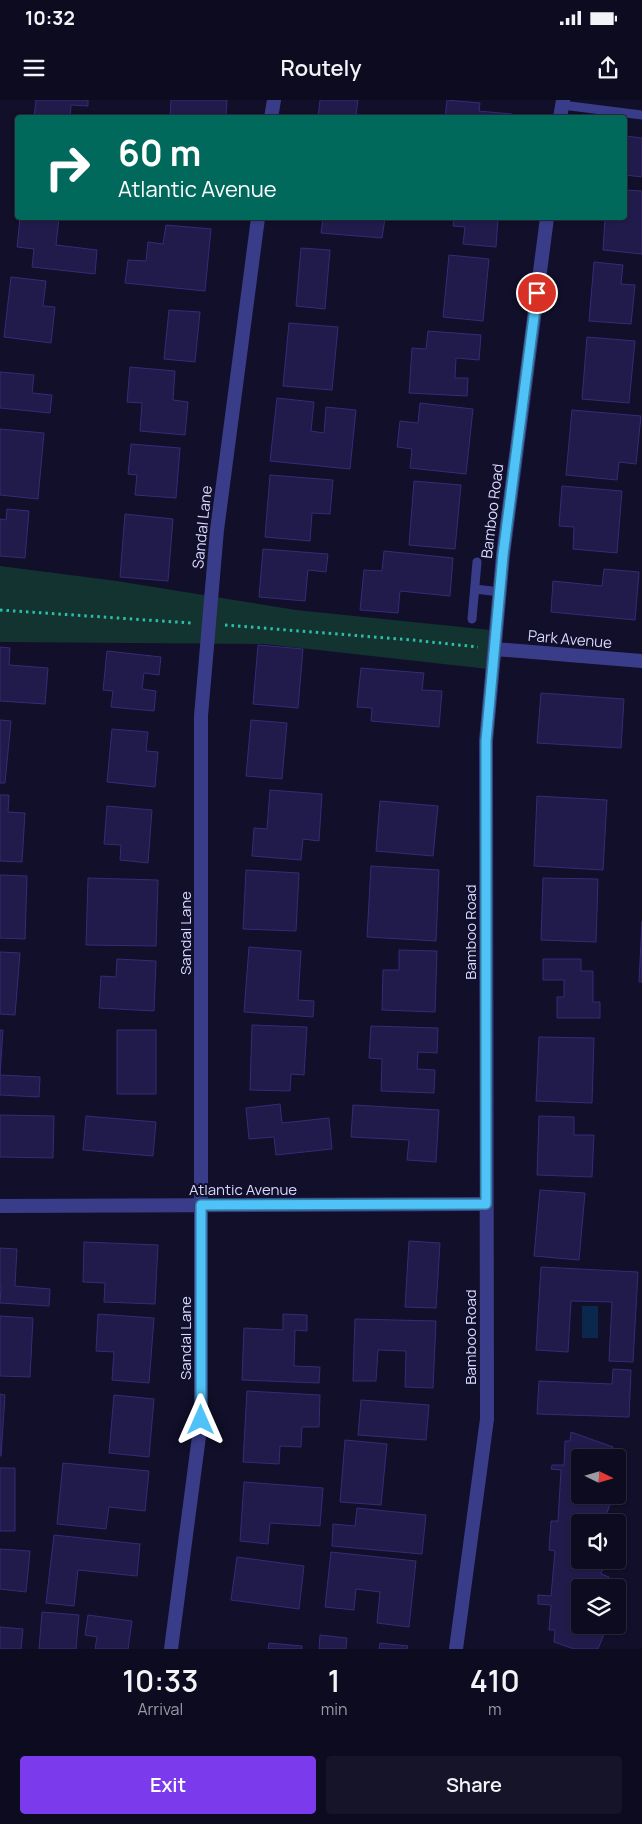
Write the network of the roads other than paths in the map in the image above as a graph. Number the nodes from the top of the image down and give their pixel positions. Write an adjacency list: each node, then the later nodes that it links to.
1 (274, 100): 3 (street)
2 (562, 108): 4 (lane)
3 (272, 115)
4 (642, 115)
5 (258, 220): 14 (street, Sandal Lane)
6 (547, 220): 9 (street, Bamboo Road)
7 (477, 562): 8 (lane)
8 (475, 589): 9 (lane); 10 (lane)
9 (500, 592): 11 (street, Bamboo Road)
10 (472, 619)
11 (495, 649): 12 (street, Park Avenue); 13 (street, Bamboo Road)
12 (642, 662)
13 (486, 1204): 14 (street, Atlantic Avenue); 17 (street, Bamboo Road)
14 (201, 1205): 15 (street, Atlantic Avenue); 16 (street, Sandal Lane)
15 (0, 1206)
16 (171, 1649)
17 (456, 1649)

